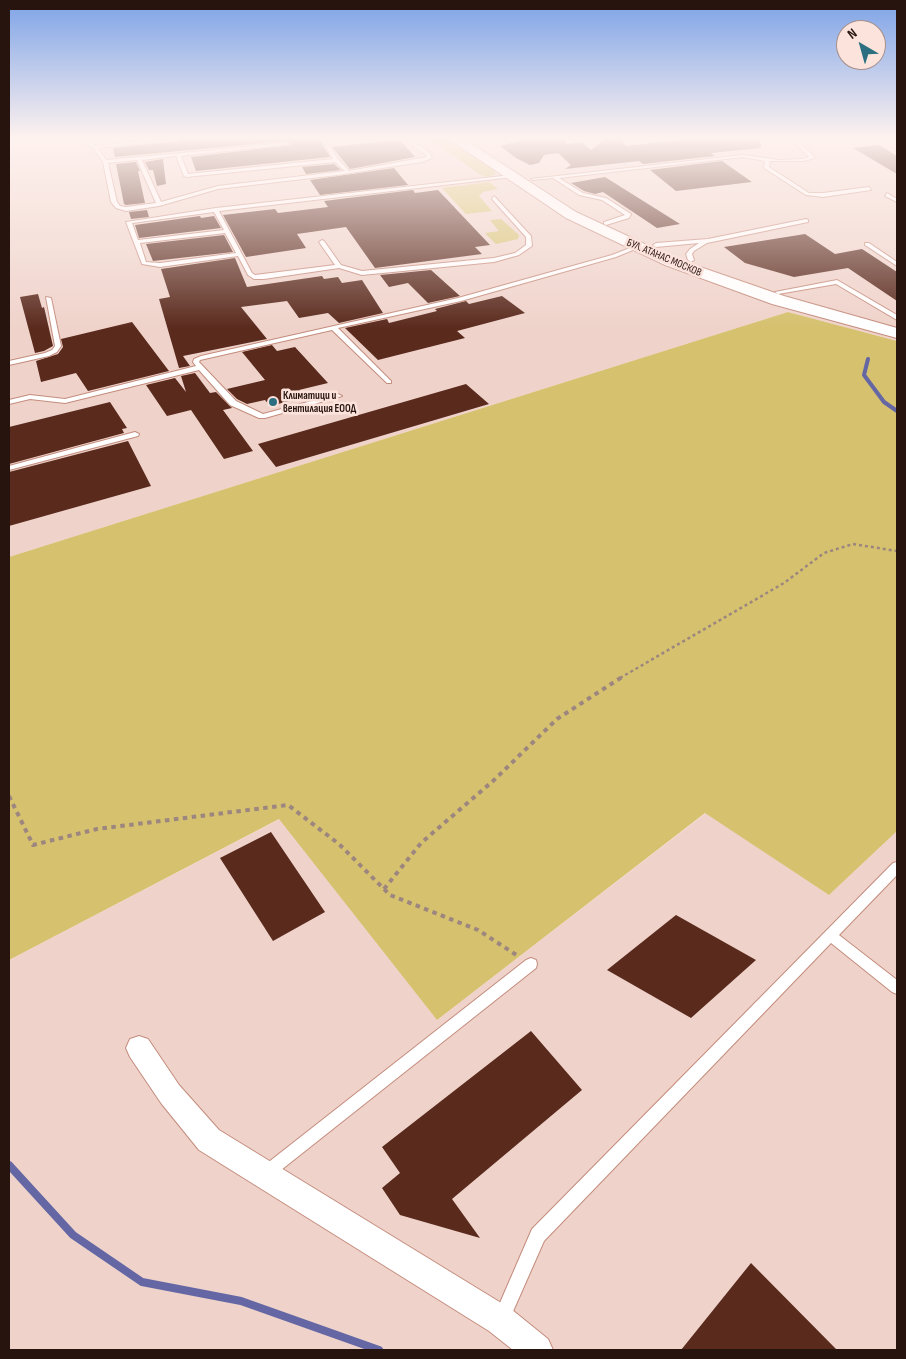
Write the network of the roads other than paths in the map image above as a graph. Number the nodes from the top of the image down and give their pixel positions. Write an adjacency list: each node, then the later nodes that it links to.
1 (114, 200): 9 (lane)
2 (157, 200): 9 (lane)
3 (172, 200): 9 (lane)
4 (305, 200): 10 (lane)
5 (496, 200): 23 (lane)
6 (553, 200): 19 (main road, БУЛ. АТАНАС МОСКОВ)
7 (566, 200): 12 (main road, БУЛ. АТАНАС МОСКОВ)
8 (606, 200): 12 (lane)
9 (159, 204)
10 (216, 210): 13 (lane); 15 (lane)
11 (806, 221): 14 (lane)
12 (606, 223): 18 (main road, БУЛ. АТАНАС МОСКОВ)
13 (226, 231): 15 (lane); 20 (lane)
14 (708, 240): 18 (lane); 21 (lane)
15 (136, 242): 20 (lane)
16 (322, 242): 23 (lane)
17 (867, 244): 22 (lane)
18 (656, 245): 21 (main road, БУЛ. АТАНАС МОСКОВ)
19 (637, 247): 28 (lane); 29 (main road, БУЛ. АТАНАС МОСКОВ)
20 (239, 254): 23 (lane)
21 (691, 260): 24 (main road, БУЛ. АТАНАС МОСКОВ)
22 (897, 264)
23 (339, 266)
24 (778, 292): 26 (lane); 27 (main road, БУЛ. АТАНАС МОСКОВ)
25 (48, 298): 30 (lane)
26 (897, 318)
27 (897, 324)
28 (333, 328): 31 (lane); 32 (lane)
29 (897, 333)
30 (9, 363)
31 (201, 367): 33 (lane); 34 (lane)
32 (389, 382)
33 (338, 396)
34 (9, 402)
35 (135, 434): 36 (lane)
36 (9, 468)
37 (897, 867): 38 (lane)
38 (831, 936): 40 (lane); 43 (lane)
39 (530, 964): 42 (lane)
40 (897, 988)
41 (139, 1048): 42 (street)
42 (263, 1175): 43 (street)
43 (500, 1320): 44 (street)
44 (537, 1350)

